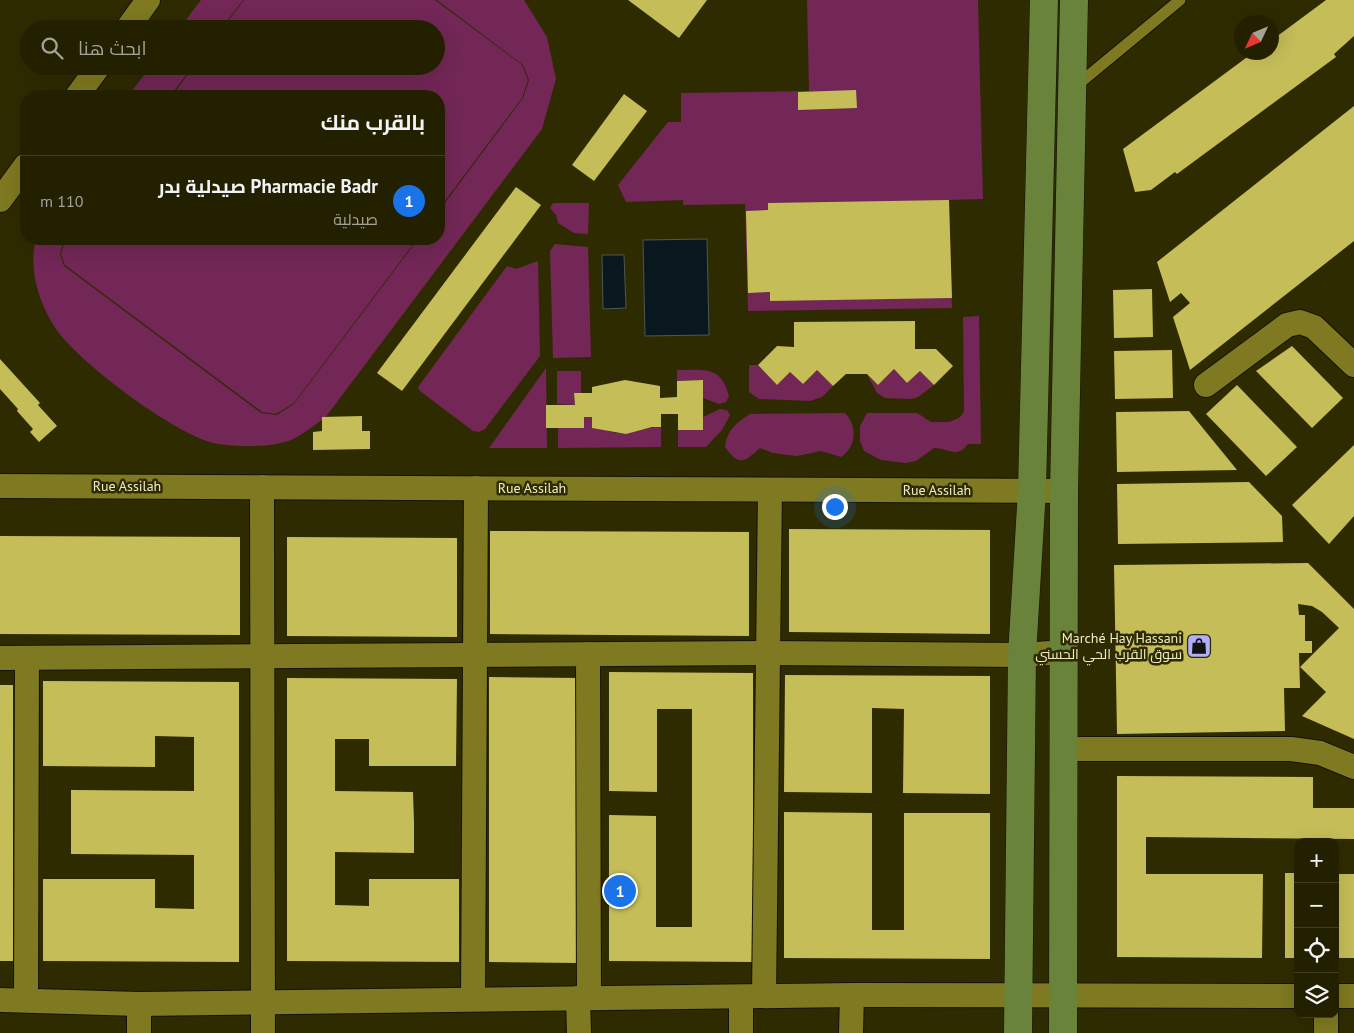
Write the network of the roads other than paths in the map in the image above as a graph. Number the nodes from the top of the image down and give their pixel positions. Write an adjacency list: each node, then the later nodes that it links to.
1 (148, 0): 5 (street)
2 (1044, 0): 17 (main road)
3 (1074, 0): 7 (main road)
4 (1180, 0): 7 (lane)
5 (134, 20)
6 (92, 75): 8 (street)
7 (1072, 89): 18 (main road)
8 (81, 90)
9 (20, 173): 10 (street)
10 (0, 200)
11 (1351, 357): 12 (street)
12 (1206, 385)
13 (0, 486): 14 (street, Rue Assilah)
14 (262, 487): 15 (street, Rue Assilah); 24 (street)
15 (476, 488): 16 (street, Rue Assilah); 22 (street)
16 (770, 490): 17 (street, Rue Assilah); 20 (street)
17 (1032, 490): 18 (street, Rue Assilah); 23 (main road)
18 (1064, 491): 19 (main road)
19 (1064, 652): 23 (street); 27 (main road)
20 (768, 653): 21 (street); 23 (street); 32 (street)
21 (588, 654): 22 (street); 36 (street)
22 (474, 655): 24 (street); 37 (street)
23 (1022, 655): 31 (main road)
24 (262, 656): 26 (street); 40 (street)
25 (0, 658): 26 (street)
26 (27, 658): 39 (street)
27 (1062, 749): 28 (street); 29 (main road)
28 (1354, 767)
29 (1062, 994): 31 (street); 33 (street); 49 (main road)
30 (852, 995): 31 (street); 32 (street); 47 (street)
31 (1018, 995): 48 (main road)
32 (753, 996): 36 (street); 46 (street)
33 (1294, 996)
34 (1339, 996): 35 (street)
35 (1354, 996)
36 (584, 998): 37 (street); 45 (street)
37 (473, 999): 40 (street)
38 (0, 1000): 39 (street)
39 (26, 1000): 41 (street)
40 (263, 1001): 41 (street); 44 (street)
41 (139, 1004): 43 (street)
42 (1326, 1018): 50 (street)
43 (139, 1033)
44 (263, 1033)
45 (578, 1033)
46 (741, 1033)
47 (852, 1033)
48 (1018, 1033)
49 (1063, 1033)
50 (1326, 1033)

